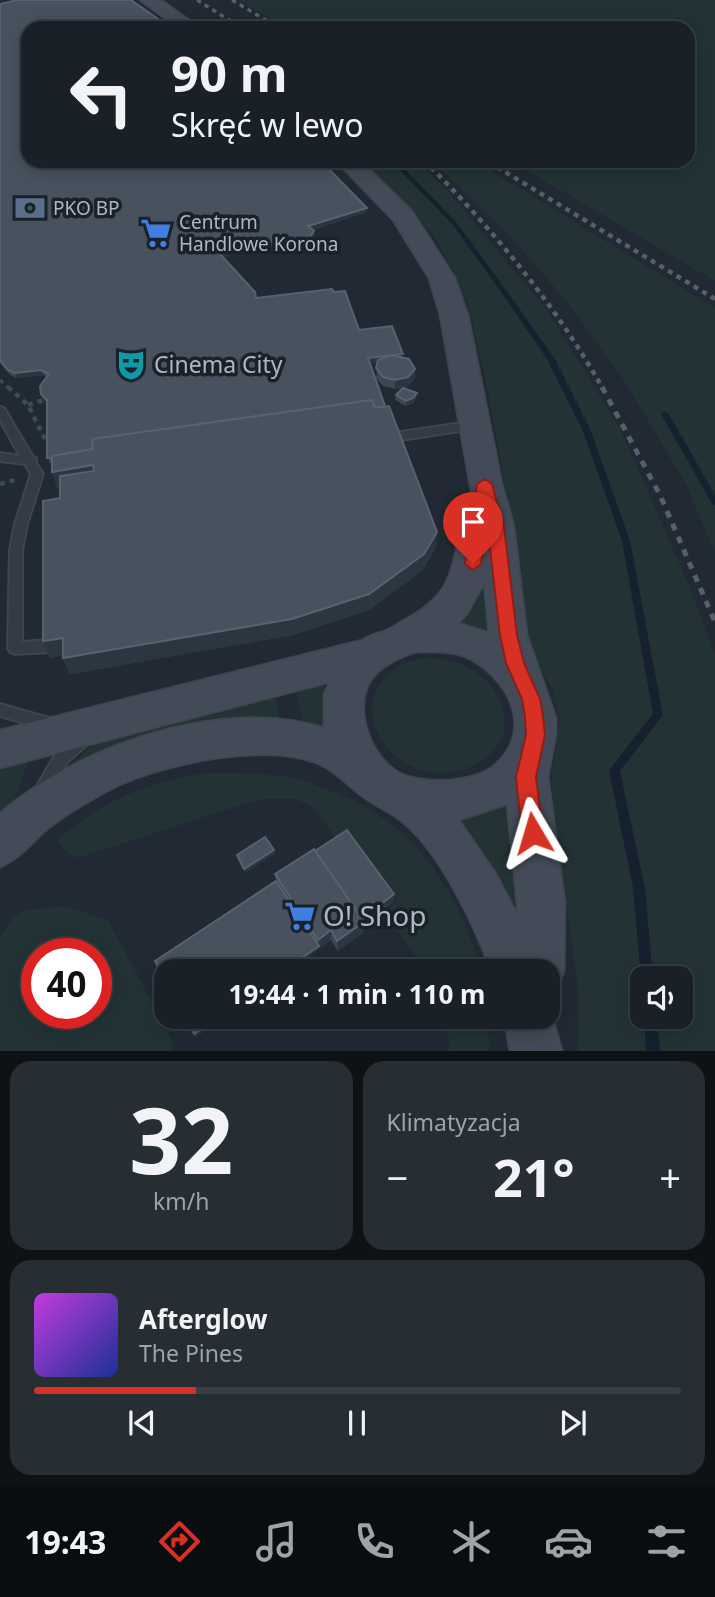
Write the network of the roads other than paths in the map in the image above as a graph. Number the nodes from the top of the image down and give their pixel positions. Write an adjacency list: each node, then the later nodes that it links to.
1 (149, 0): 2 (street)
2 (180, 21)
3 (355, 168): 5 (street)
4 (2, 421): 8 (lane)
5 (475, 425): 6 (lane); 9 (street)
6 (394, 438)
7 (0, 457): 8 (lane)
8 (32, 461): 11 (lane)
9 (485, 484): 10 (street); 13 (street)
10 (407, 637): 12 (street); 13 (street)
11 (50, 646)
12 (369, 655): 15 (street); 19 (street)
13 (523, 680): 18 (street)
14 (0, 710): 16 (lane)
15 (120, 719): 16 (street); 20 (lane)
16 (72, 732): 17 (street)
17 (0, 749)
18 (530, 750): 19 (street); 23 (street)
19 (380, 780): 20 (street); 22 (street)
20 (37, 810): 21 (street)
21 (0, 845)
22 (511, 959)
23 (540, 959)
24 (531, 1029): 26 (street)
25 (537, 1029): 26 (street)
26 (536, 1051)

